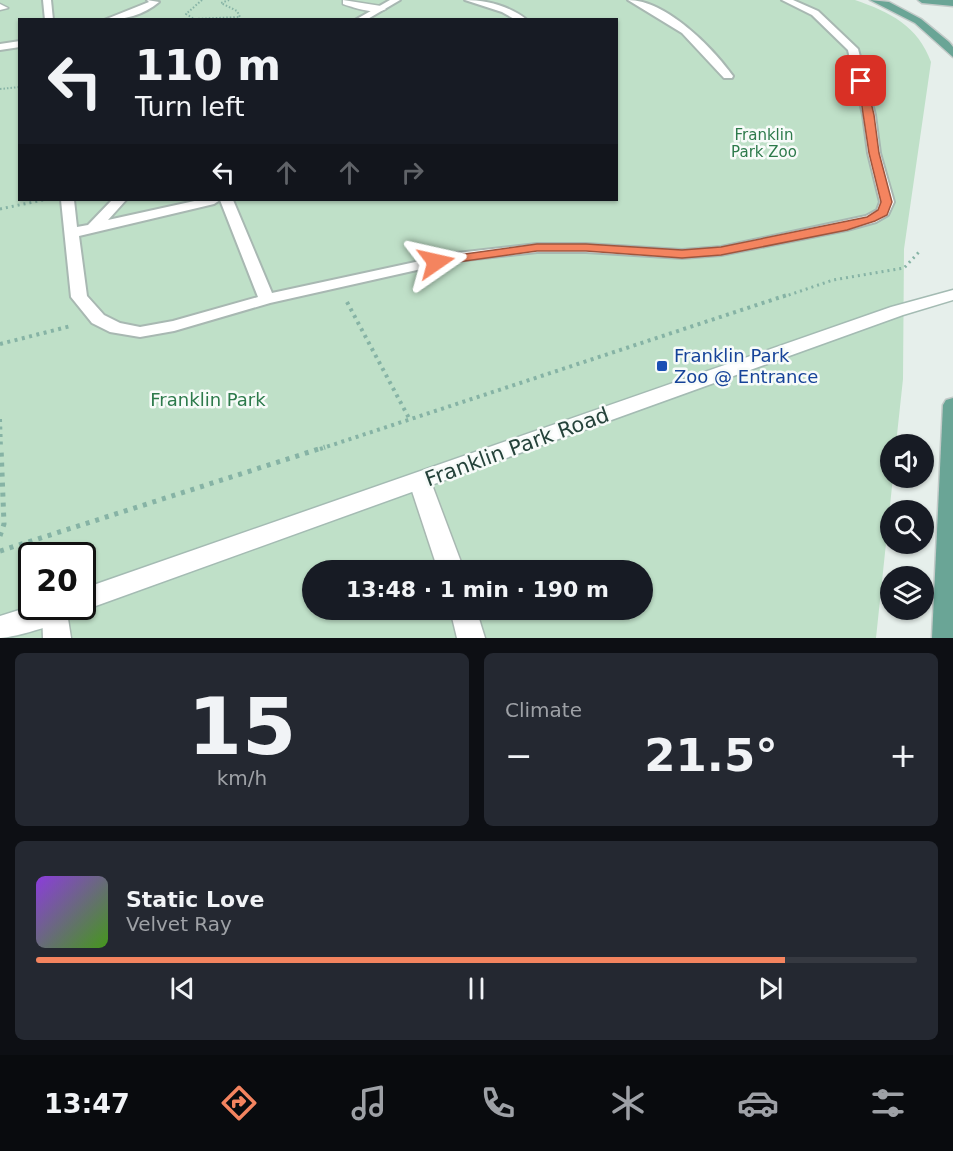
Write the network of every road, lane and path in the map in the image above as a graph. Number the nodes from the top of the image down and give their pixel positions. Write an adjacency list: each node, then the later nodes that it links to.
1 (47, 0): 15 (lane)
2 (202, 0): 17 (path)
3 (229, 0): 14 (path)
4 (396, 0): 13 (lane)
5 (468, 0): 21 (lane)
6 (632, 0): 25 (lane)
7 (786, 0): 38 (lane)
8 (874, 0): 24 (main road)
9 (922, 0): 12 (main road)
10 (346, 2): 13 (main road)
11 (147, 4): 16 (lane)
12 (949, 4)
13 (381, 9): 20 (lane)
14 (240, 17): 18 (path); 19 (path)
15 (49, 18)
16 (113, 18)
17 (192, 18)
18 (217, 18)
19 (246, 18)
20 (363, 18)
21 (519, 18)
22 (18, 44): 23 (lane)
23 (0, 47)
24 (953, 54)
25 (728, 76)
26 (18, 87): 27 (path)
27 (0, 89)
28 (42, 201): 34 (path)
29 (67, 201): 36 (lane)
30 (117, 201): 35 (lane)
31 (206, 201): 35 (lane)
32 (214, 201): 33 (lane)
33 (229, 205): 40 (lane)
34 (0, 209)
35 (93, 228): 36 (lane)
36 (71, 233): 41 (lane)
37 (919, 252): 45 (path)
38 (335, 284): 40 (lane); 45 (path)
39 (953, 295): 46 (main road, Franklin Park Road)
40 (267, 299): 41 (lane)
41 (98, 319): 42 (path)
42 (0, 344)
43 (953, 405): 57 (main road)
44 (0, 419): 47 (path)
45 (410, 420): 48 (path)
46 (420, 482): 49 (main road); 50 (main road, Franklin Park Road)
47 (0, 536)
48 (0, 551)
49 (447, 560)
50 (96, 596)
51 (27, 620): 54 (main road)
52 (60, 620): 55 (main road)
53 (466, 620): 56 (main road)
54 (0, 629)
55 (57, 638)
56 (471, 638)
57 (946, 638)

